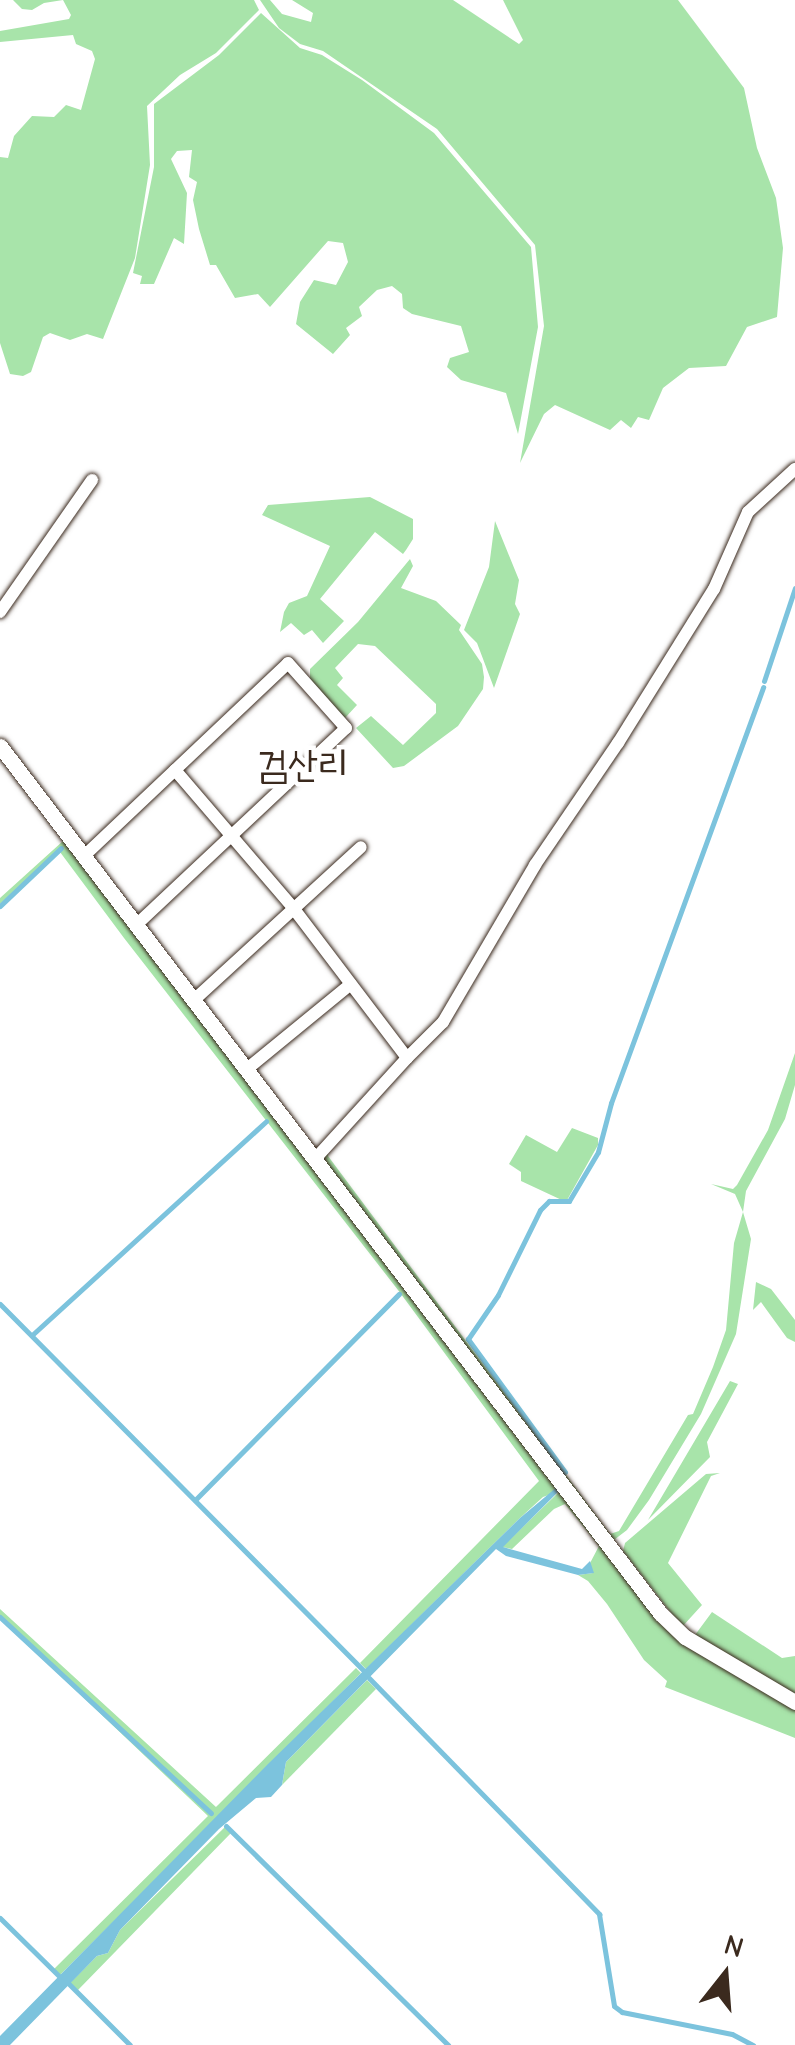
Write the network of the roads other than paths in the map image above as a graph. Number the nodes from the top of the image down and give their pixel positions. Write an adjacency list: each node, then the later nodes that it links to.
1 (795, 469): 13 (street)
2 (92, 480): 3 (street)
3 (0, 612)
4 (0, 746): 8 (street)
5 (176, 770): 6 (street); 6 (street); 8 (street)
6 (234, 836): 9 (street); 10 (street)
7 (361, 847): 9 (street)
8 (83, 857): 10 (street)
9 (294, 909): 11 (street); 12 (street)
10 (136, 924): 12 (street)
11 (351, 984): 13 (street); 14 (street)
12 (194, 1000): 14 (street)
13 (407, 1058): 15 (street)
14 (247, 1069): 15 (street)
15 (316, 1158): 16 (street)
16 (795, 1702)

